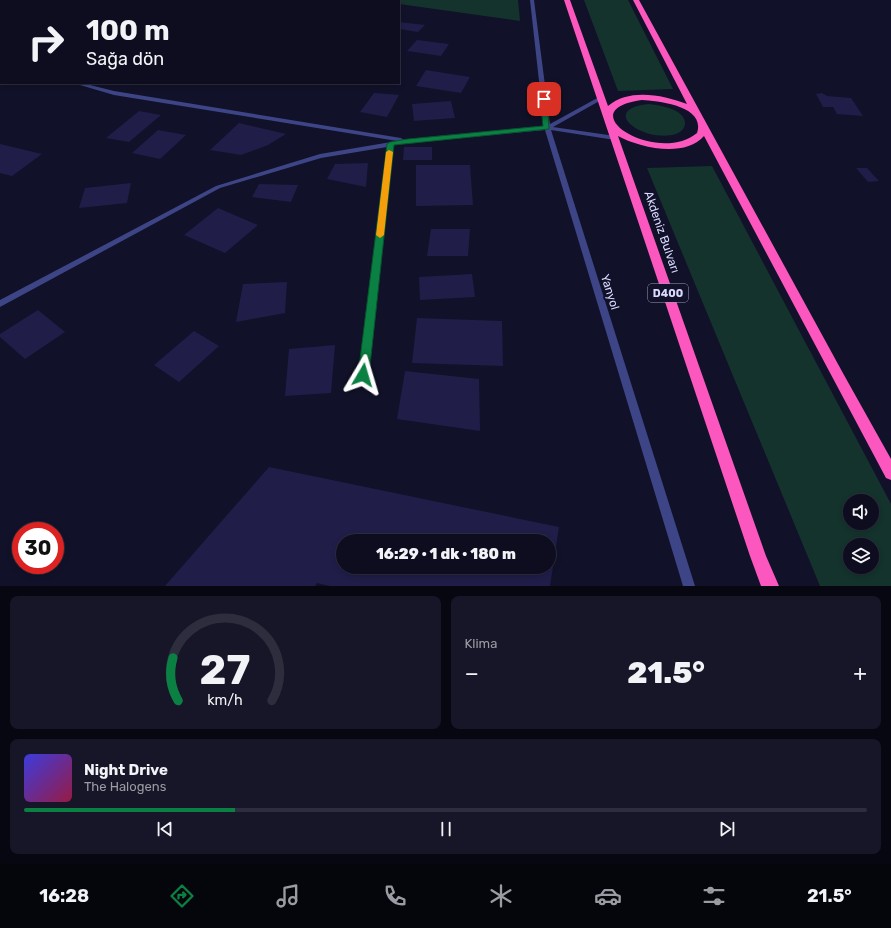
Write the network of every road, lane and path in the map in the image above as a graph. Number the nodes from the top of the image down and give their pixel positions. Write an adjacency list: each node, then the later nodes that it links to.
1 (532, 0): 8 (street, Yanyol)
2 (567, 0): 5 (highway, Akdeniz Bulvarı / D400)
3 (636, 0): 6 (highway)
4 (80, 84): 10 (street)
5 (601, 98): 7 (highway, Akdeniz Bulvarı / D400); 8 (street)
6 (700, 119): 7 (highway); 7 (highway); 14 (highway)
7 (609, 122): 9 (highway, Akdeniz Bulvarı / D400)
8 (547, 128): 9 (street); 10 (street); 15 (street, Yanyol)
9 (615, 138): 16 (highway, Akdeniz Bulvarı / D400)
10 (408, 141): 11 (street)
11 (390, 144): 12 (street); 13 (street)
12 (0, 304)
13 (363, 375)
14 (891, 473)
15 (689, 586)
16 (770, 586)

